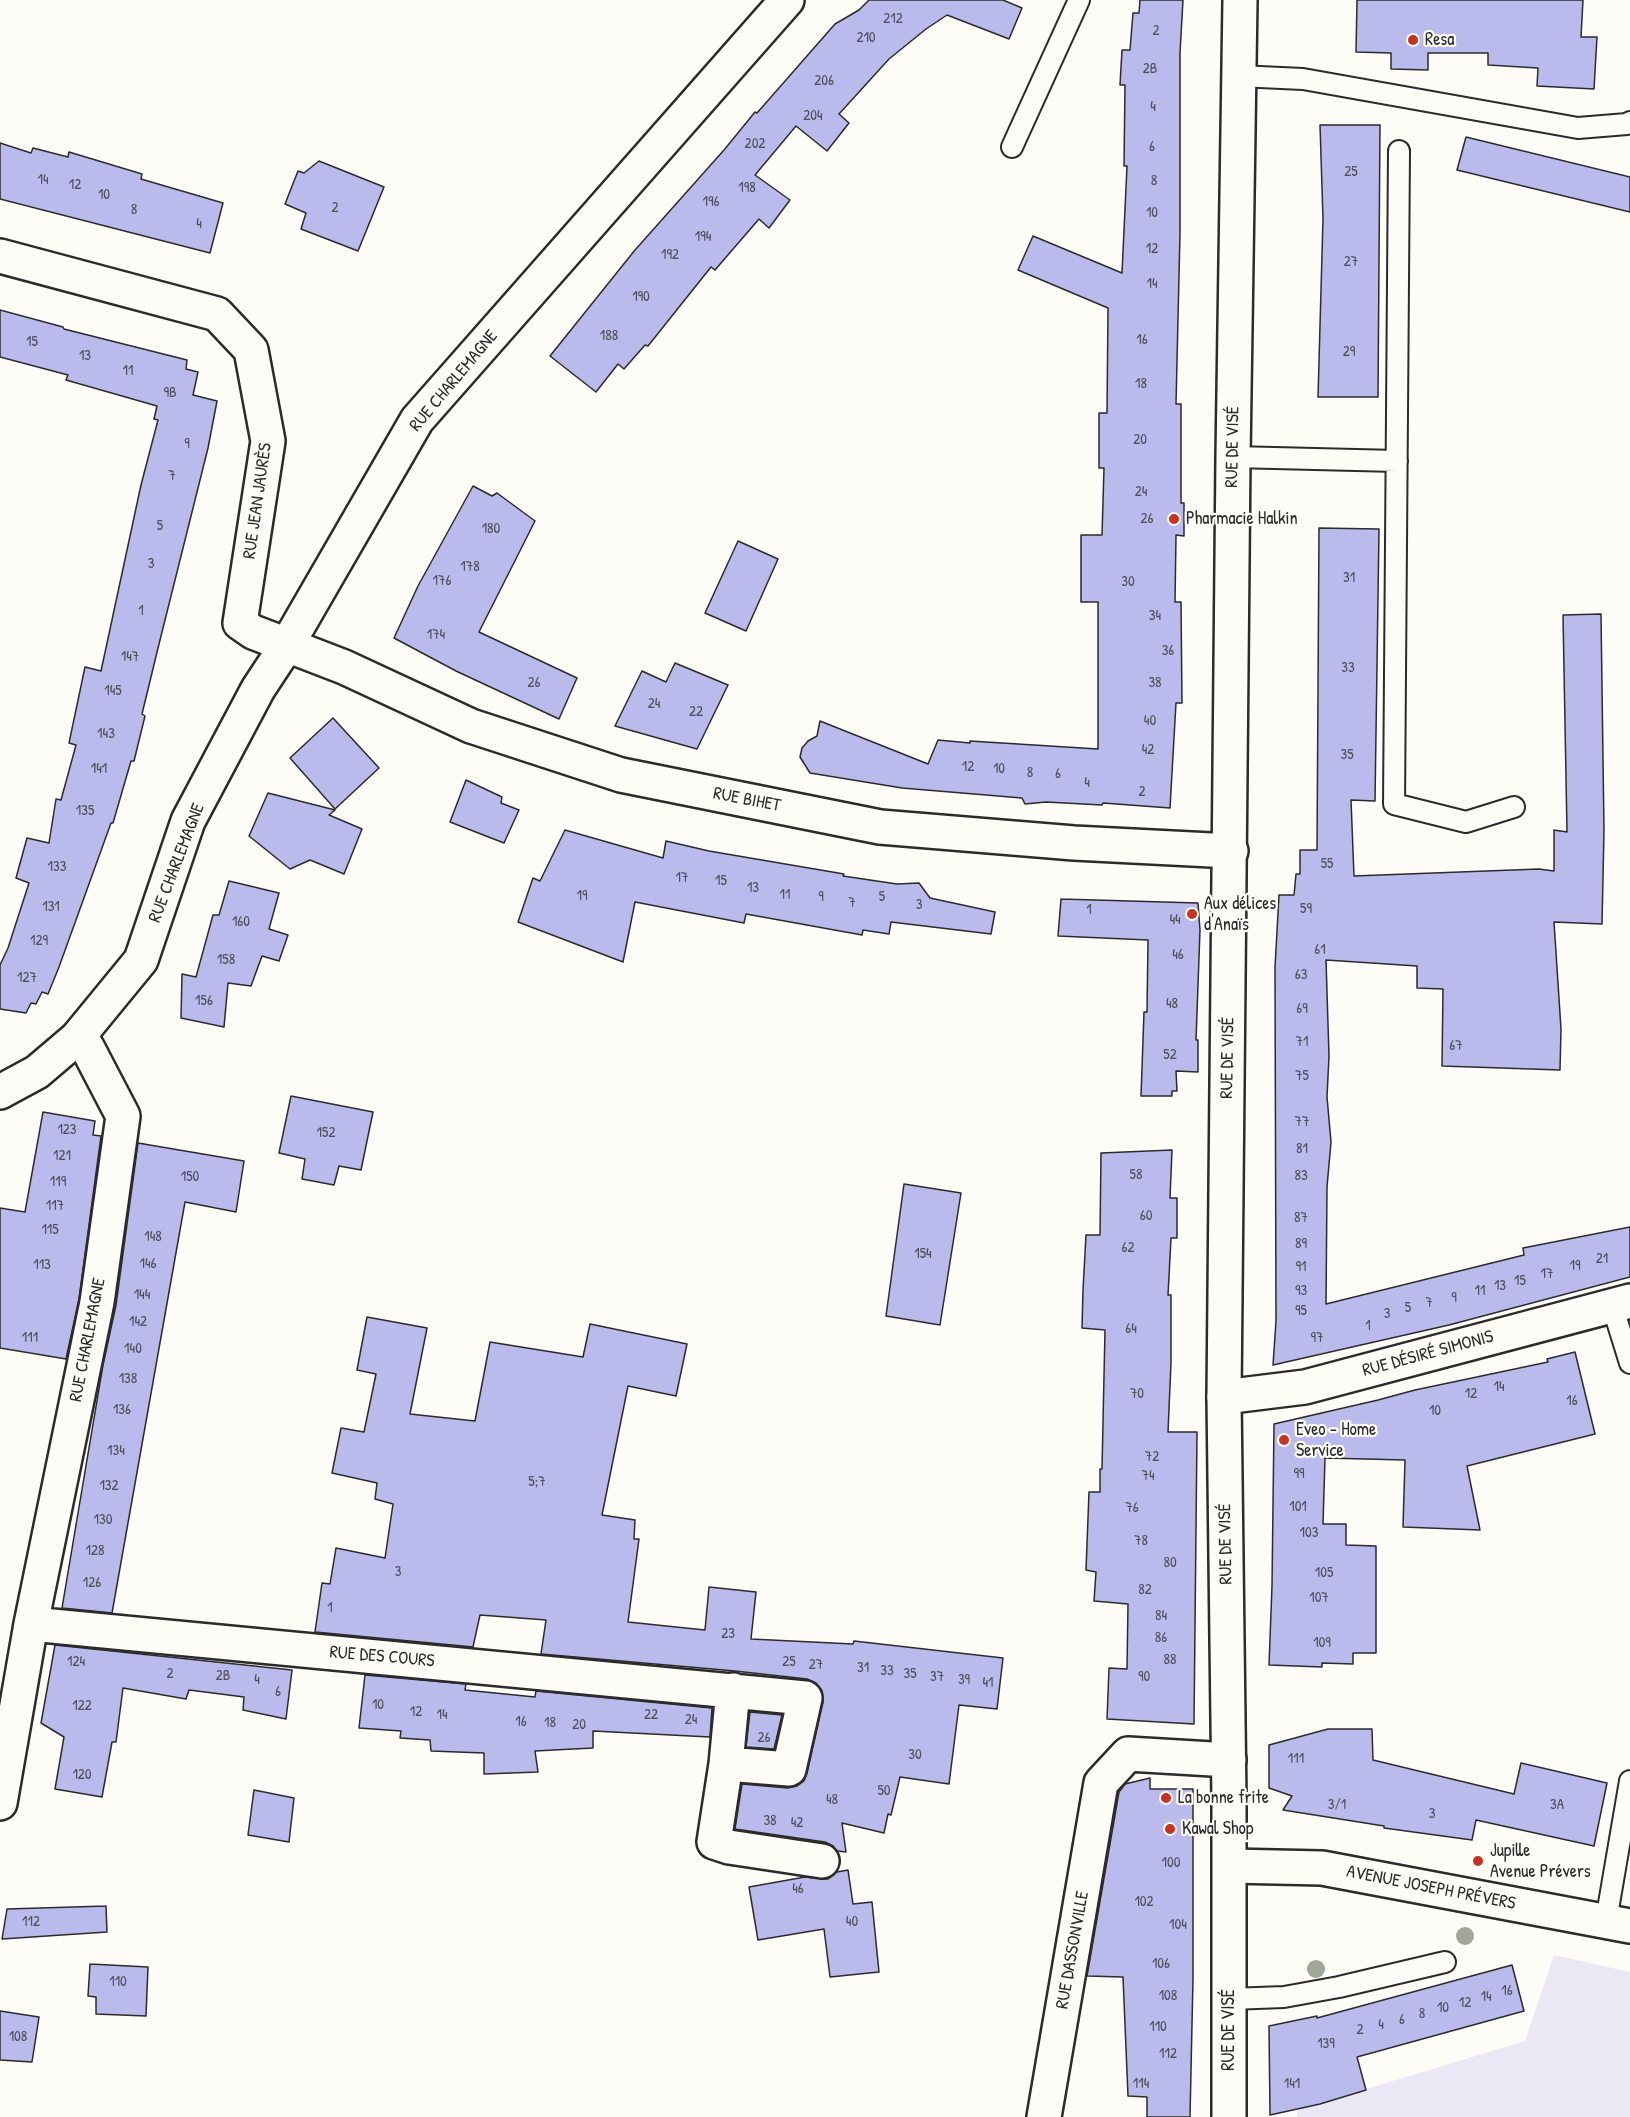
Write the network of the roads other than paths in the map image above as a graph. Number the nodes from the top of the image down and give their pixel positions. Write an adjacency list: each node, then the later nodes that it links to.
1 (787, 0): 11 (street, RUE CHARLEMAGNE)
2 (1079, 0): 6 (lane)
3 (1240, 0): 4 (street, RUE DE VISÉ)
4 (1238, 76): 5 (lane); 9 (street, RUE DE VISÉ)
5 (1630, 122)
6 (1012, 147)
7 (1399, 151): 10 (lane)
8 (0, 256): 11 (street, RUE JEAN JAURÈS)
9 (1233, 457): 10 (lane); 13 (street, RUE DE VISÉ)
10 (1397, 461): 12 (lane)
11 (287, 645): 13 (street, RUE BIHET); 14 (street, RUE CHARLEMAGNE)
12 (1514, 807)
13 (1231, 851): 18 (street, RUE DE VISÉ)
14 (77, 1038): 15 (street); 19 (street, RUE CHARLEMAGNE)
15 (0, 1092)
16 (1621, 1303): 17 (lane); 18 (street, RUE DÉSIRÉ SIMONIS)
17 (1630, 1363)
18 (1224, 1397): 21 (street, RUE DE VISÉ)
19 (31, 1624): 20 (street, RUE DES COURS); 24 (street, RUE CHARLEMAGNE)
20 (734, 1690): 22 (street); 22 (street, RUE DES COURS)
21 (1228, 1760): 26 (street, RUE DE VISÉ); 30 (street, RUE DASSONVILLE)
22 (726, 1764): 25 (street)
23 (1630, 1781): 27 (lane)
24 (0, 1803)
25 (822, 1861)
26 (1230, 1866): 27 (street, AVENUE JOSEPH PRÉVERS); 29 (street, RUE DE VISÉ)
27 (1618, 1924)
28 (1445, 1962): 29 (lane)
29 (1230, 1999): 31 (street, RUE DE VISÉ)
30 (1044, 2117)
31 (1229, 2117)

